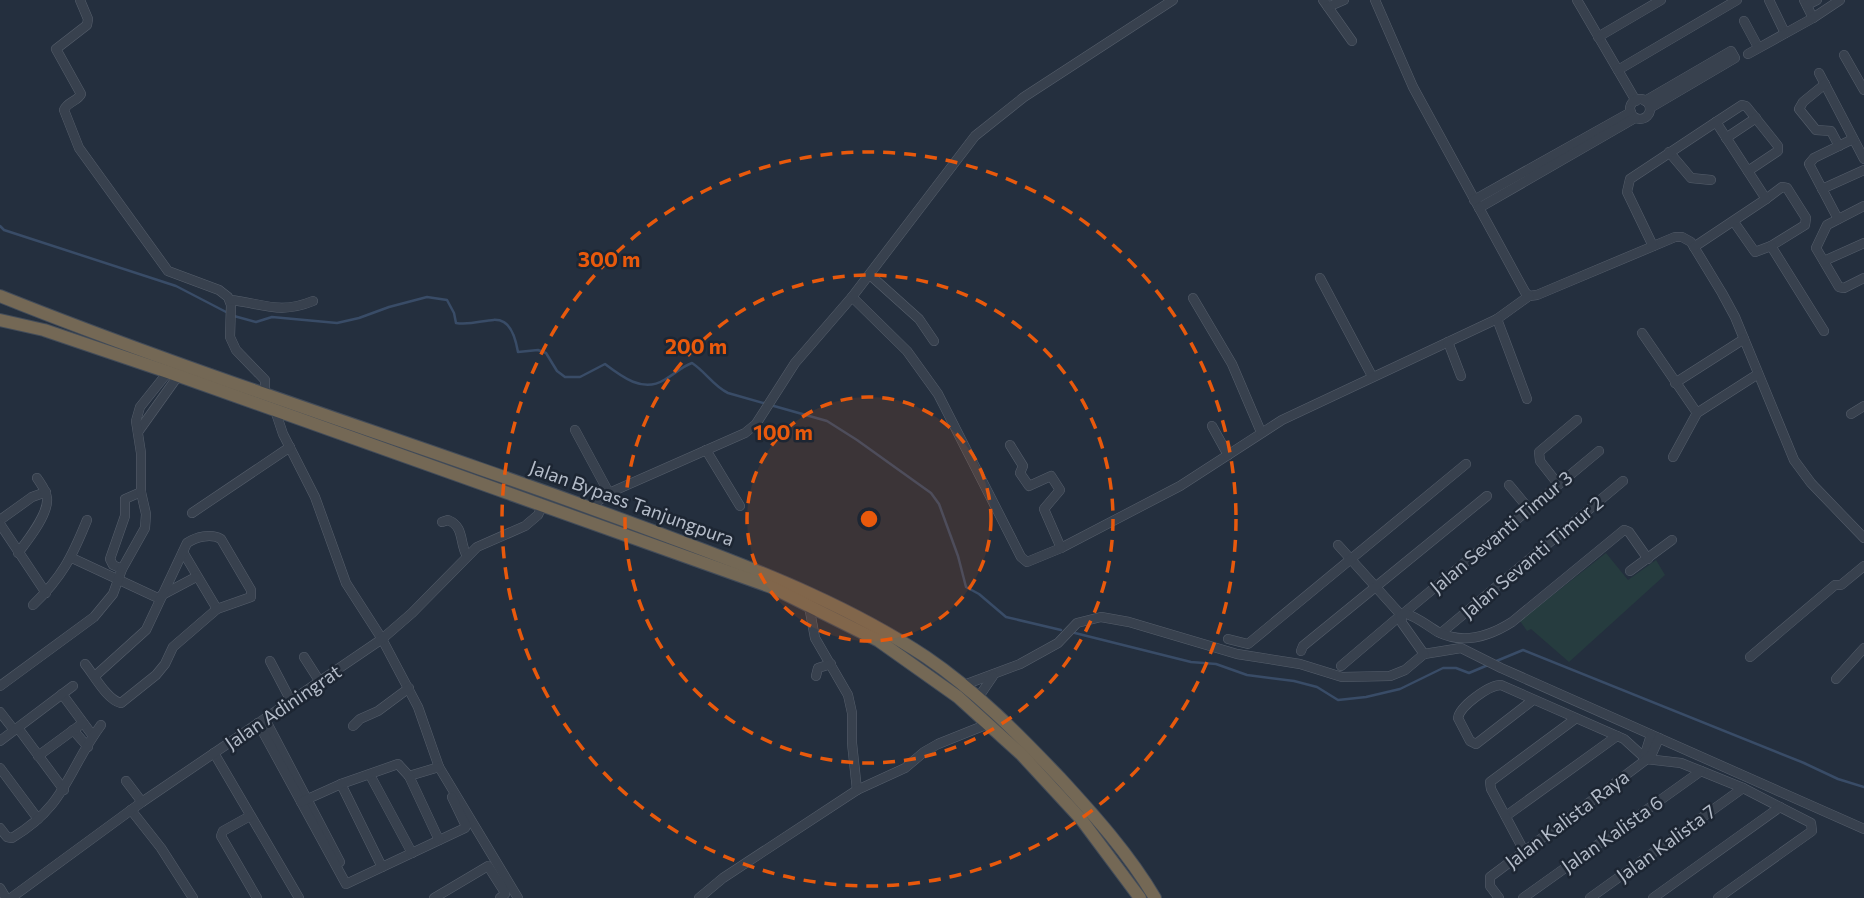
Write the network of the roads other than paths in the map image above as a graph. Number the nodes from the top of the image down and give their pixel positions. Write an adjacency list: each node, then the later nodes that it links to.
1 (80, 0): 56 (street)
2 (1173, 0): 48 (street)
3 (1344, 0): 12 (street)
4 (1375, 0): 39 (street)
5 (1577, 0): 16 (street)
6 (1661, 0): 16 (street)
7 (1737, 0): 21 (street)
8 (1769, 0): 15 (street)
9 (1817, 0): 11 (street)
10 (1840, 0): 13 (street)
11 (1806, 3): 13 (street)
12 (1325, 4): 17 (street)
13 (1813, 18): 15 (street)
14 (1744, 21): 18 (street)
15 (1786, 33): 18 (street)
16 (1598, 37): 21 (street)
17 (1352, 41)
18 (1758, 47): 19 (street)
19 (1748, 54)
20 (1844, 55): 24 (street)
21 (1618, 70): 25 (street)
22 (1819, 73): 23 (street)
23 (1825, 84): 30 (street); 31 (street)
24 (1864, 90)
25 (1644, 103): 25 (street); 26 (street); 26 (street)
26 (1633, 115): 39 (street)
27 (1756, 118): 28 (street); 29 (street); 35 (street)
28 (1716, 122): 29 (street); 32 (street)
29 (1726, 138): 35 (street)
30 (1853, 139): 31 (street); 33 (street)
31 (1839, 146): 37 (street)
32 (1669, 152): 36 (street); 44 (street)
33 (1864, 157)
34 (1864, 170): 37 (street)
35 (1748, 171): 38 (street)
36 (1711, 180)
37 (1822, 189): 41 (street)
38 (1766, 199): 42 (street); 45 (street)
39 (1476, 204): 52 (street)
40 (1864, 206): 41 (street)
41 (1838, 219): 47 (street)
42 (1734, 222): 45 (street); 46 (street)
43 (1864, 243): 47 (street)
44 (1653, 246): 46 (street); 52 (street)
45 (1771, 246): 59 (street)
46 (1694, 247): 61 (street)
47 (1824, 261): 50 (street)
48 (870, 275): 53 (street); 62 (street)
49 (1320, 278): 66 (street)
50 (1864, 278)
51 (0, 296): 69 (highway, Jalan Bypass Tanjungpura)
52 (1530, 296): 57 (street)
53 (852, 297): 81 (street); 105 (street)
54 (1193, 298): 78 (street)
55 (313, 301): 56 (street)
56 (231, 302): 69 (street)
57 (1497, 319): 63 (street); 70 (street)
58 (0, 320): 64 (highway, Jalan Bypass Tanjungpura)
59 (1824, 331)
60 (1642, 333): 68 (street)
61 (1744, 339): 65 (street); 68 (street)
62 (934, 341)
63 (1448, 342): 66 (street); 67 (street)
64 (173, 374): 72 (highway, Jalan Bypass Tanjungpura); 91 (street)
65 (1758, 374): 73 (street); 102 (street)
66 (1373, 376): 78 (street)
67 (1461, 376)
68 (1675, 383): 73 (street)
69 (265, 393): 96 (highway, Jalan Bypass Tanjungpura)
70 (1527, 399)
71 (1864, 406): 74 (street)
72 (275, 410): 80 (street); 94 (highway, Jalan Bypass Tanjungpura)
73 (1697, 412): 84 (street)
74 (1851, 414)
75 (1577, 421): 88 (street)
76 (1212, 426): 83 (street)
77 (575, 430): 92 (street)
78 (1261, 432): 83 (street)
79 (1010, 445): 105 (street)
80 (290, 447): 98 (street); 124 (street)
81 (706, 450): 92 (street); 95 (street)
82 (1599, 451): 88 (street, Jalan Sevanti Timur 3)
83 (1228, 455): 105 (street)
84 (1673, 457)
85 (1466, 464): 111 (street)
86 (37, 478): 90 (street)
87 (1623, 481): 123 (street, Jalan Sevanti Timur 2)
88 (1558, 484): 97 (street, Jalan Sevanti Timur 3)
89 (1508, 485): 97 (street)
90 (46, 492): 100 (street); 107 (street)
91 (141, 492): 114 (street); 114 (street)
92 (609, 493): 96 (street)
93 (1487, 496): 116 (street)
94 (542, 506): 108 (street, Jalan Adiningrat); 120 (highway, Jalan Bypass Tanjungpura)
95 (740, 506)
96 (590, 507): 140 (highway, Jalan Bypass Tanjungpura)
97 (1529, 509): 122 (street, Jalan Sevanti Timur 3)
98 (192, 513)
99 (87, 520): 109 (street)
100 (0, 522): 107 (street)
101 (442, 522): 108 (street)
102 (1864, 538)
103 (1672, 540): 110 (street)
104 (1338, 545): 111 (street)
105 (1061, 548)
106 (183, 552): 115 (street); 118 (street); 121 (street)
107 (18, 553): 117 (street)
108 (467, 556): 124 (street, Jalan Adiningrat)
109 (72, 558): 114 (street); 117 (street)
110 (1648, 559): 113 (street); 123 (street)
111 (1352, 561): 116 (street); 125 (street)
112 (1864, 566): 130 (street)
113 (1630, 571)
114 (120, 574): 118 (street); 141 (street)
115 (196, 577): 118 (street); 121 (street)
116 (1376, 587): 122 (street); 127 (street)
117 (46, 593): 119 (street)
118 (161, 597): 135 (street)
119 (33, 605)
120 (809, 606): 133 (street); 152 (highway, Jalan Bypass Tanjungpura)
121 (217, 609): 135 (street)
122 (1403, 614): 123 (street); 128 (street); 134 (street, Jalan Sevanti Timur 3)
123 (1441, 634)
124 (382, 639): 139 (street, Jalan Adiningrat); 143 (street)
125 (1228, 639)
126 (1864, 648): 138 (street)
127 (1301, 651)
128 (1424, 654): 137 (street); 159 (street)
129 (304, 657): 139 (street)
130 (1750, 657)
131 (270, 661): 147 (street)
132 (85, 664): 135 (street)
133 (831, 664): 136 (street); 174 (street)
134 (1341, 666)
135 (95, 676)
136 (816, 676)
137 (993, 676): 140 (street); 145 (street)
138 (1836, 679)
139 (320, 682): 147 (street, Jalan Adiningrat)
140 (964, 685): 145 (highway, Jalan Bypass Tanjungpura)
141 (0, 686)
142 (72, 686): 144 (street)
143 (409, 688): 154 (street); 165 (street)
144 (62, 694): 151 (street); 155 (street)
145 (978, 698): 198 (highway, Jalan Bypass Tanjungpura)
146 (1533, 700): 146 (street); 149 (street)
147 (291, 701): 150 (street, Jalan Adiningrat)
148 (0, 712): 155 (street)
149 (1576, 719): 158 (street); 180 (street)
150 (262, 721): 162 (street, Jalan Adiningrat); 175 (street)
151 (83, 723): 156 (street); 157 (street)
152 (988, 724): 174 (street); 197 (highway, Jalan Bypass Tanjungpura)
153 (102, 725): 157 (street)
154 (353, 726)
155 (16, 729): 160 (street); 163 (street)
156 (73, 730): 161 (street); 163 (street)
157 (93, 736): 161 (street)
158 (1617, 736): 164 (street); 180 (street)
159 (1655, 737): 164 (street); 183 (street)
160 (0, 741)
161 (88, 747): 173 (street)
162 (214, 753): 176 (street, Jalan Adiningrat); 179 (street)
163 (38, 756): 173 (street)
164 (1646, 760): 166 (street); 185 (street, Jalan Kalista Raya)
165 (438, 768): 169 (street); 184 (street); 195 (street)
166 (1701, 771): 172 (street); 200 (street, Jalan Kalista 6)
167 (2, 775): 181 (street)
168 (370, 775): 169 (street); 171 (street); 186 (street)
169 (409, 776): 184 (street)
170 (126, 781): 176 (street)
171 (341, 785): 175 (street); 187 (street)
172 (1743, 788): 177 (street); 201 (street, Jalan Kalista 7)
173 (64, 790): 181 (street)
174 (857, 790): 196 (street)
175 (305, 801): 187 (street)
176 (142, 802): 178 (street, Jalan Adiningrat)
177 (1780, 807): 202 (street); 203 (street)
178 (131, 810): 190 (street, Jalan Adiningrat); 191 (street)
179 (250, 816): 189 (street); 192 (street)
180 (1506, 816): 185 (street)
181 (38, 819): 182 (street)
182 (0, 828)
183 (1864, 829)
184 (439, 841): 186 (street)
185 (1524, 851): 199 (street, Jalan Kalista Raya)
186 (412, 853): 187 (street)
187 (382, 867)
188 (0, 888): 190 (street)
189 (297, 897)
190 (9, 898)
191 (193, 898)
192 (257, 898)
193 (434, 898): 194 (street)
194 (500, 898)
195 (518, 898)
196 (699, 898)
197 (1140, 898)
198 (1155, 898)
199 (1499, 898)
200 (1522, 898)
201 (1590, 898)
202 (1653, 898)
203 (1718, 898)

